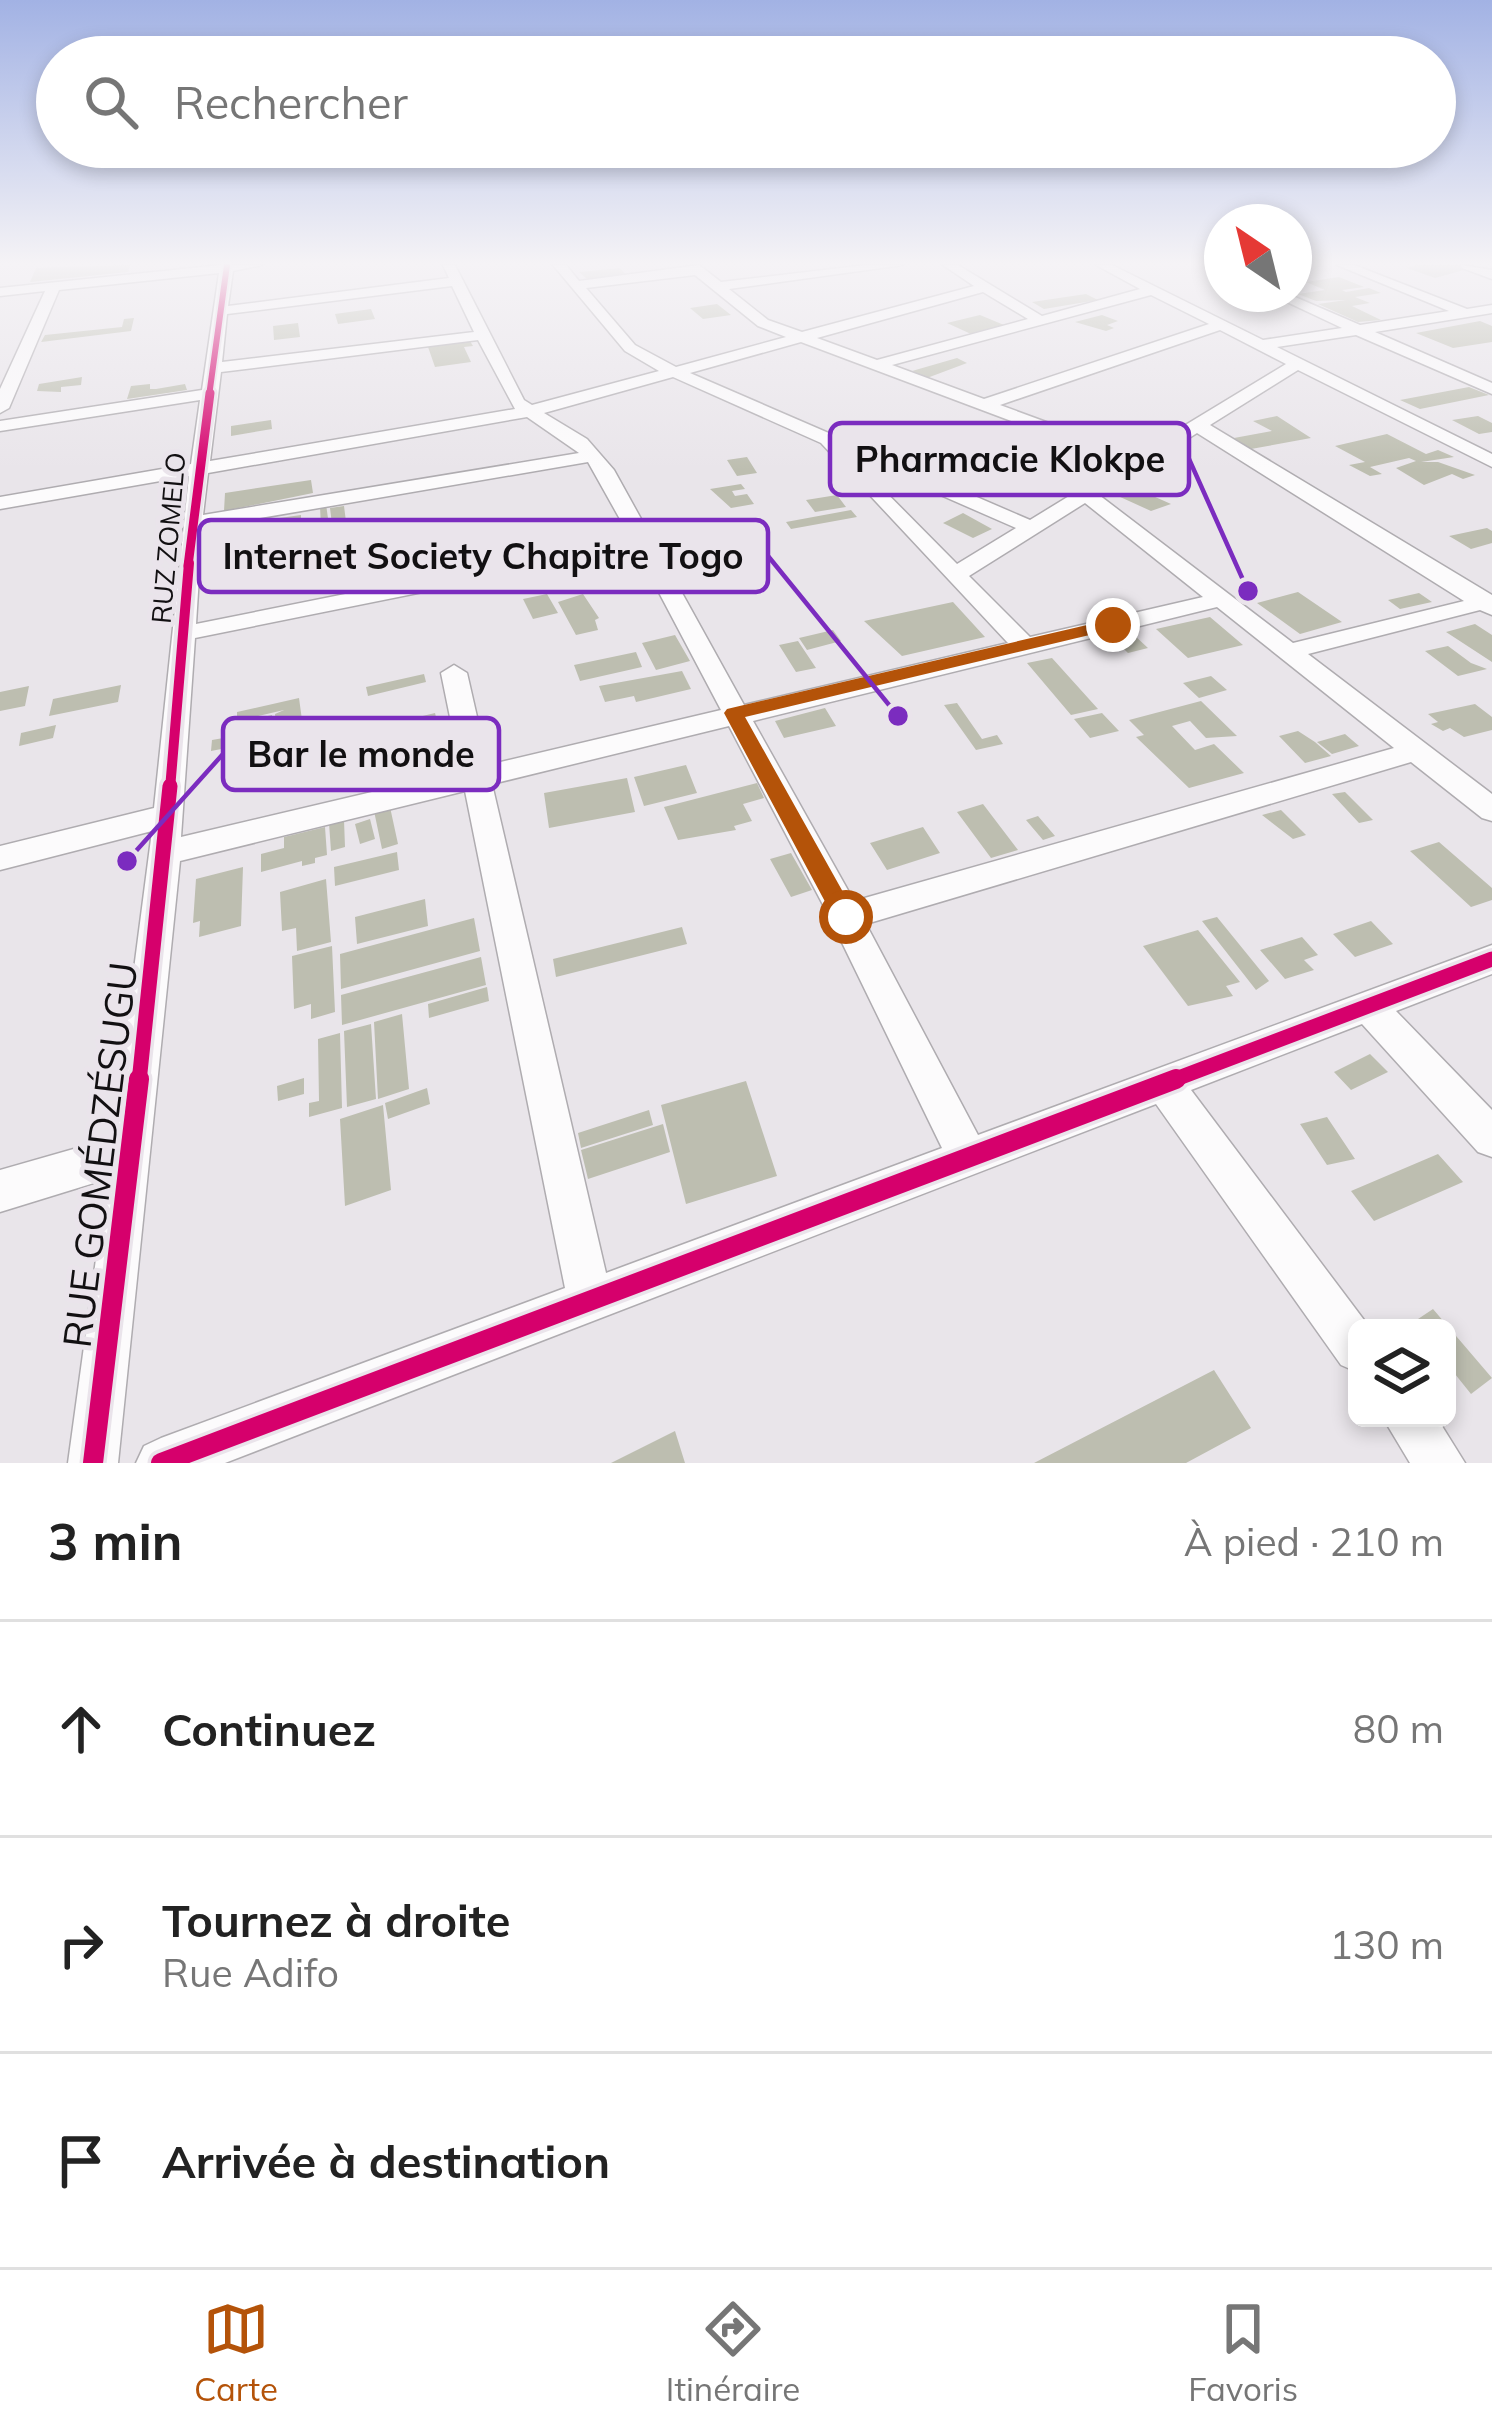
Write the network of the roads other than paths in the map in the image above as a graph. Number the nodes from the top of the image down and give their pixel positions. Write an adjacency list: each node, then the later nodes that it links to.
1 (33, 333): 21 (street)
2 (217, 333): 16 (street, RUZ ZOMELO)
3 (617, 333): 17 (street)
4 (791, 333): 12 (street)
5 (814, 333): 12 (street)
6 (991, 333): 15 (street)
7 (1196, 333): 20 (street)
8 (1237, 333): 13 (street)
9 (1337, 333): 13 (street)
10 (1364, 333): 18 (street)
11 (484, 335): 16 (street); 22 (street)
12 (800, 337): 15 (street); 17 (street)
13 (1261, 346): 14 (street)
14 (1297, 364): 24 (street); 27 (street)
15 (875, 365): 20 (street)
16 (212, 368): 19 (street, RUZ ZOMELO)
17 (671, 372): 22 (street); 25 (street)
18 (1492, 389)
19 (209, 394): 23 (street); 29 (street, RUZ ZOMELO)
20 (984, 405): 28 (street)
21 (0, 408)
22 (527, 412): 26 (street); 29 (street)
23 (0, 425)
24 (1200, 427): 28 (street); 37 (street)
25 (818, 434): 33 (street); 35 (street)
26 (593, 455): 32 (street); 34 (street)
27 (1492, 461)
28 (1140, 463): 30 (street)
29 (198, 471): 31 (street); 32 (street, RUZ ZOMELO)
30 (1087, 495): 33 (street); 36 (street)
31 (0, 503)
32 (192, 524): 38 (street, RUZ ZOMELO)
33 (1032, 528): 35 (street)
34 (643, 542): 38 (street); 42 (street)
35 (955, 574): 39 (street)
36 (1223, 598): 39 (street); 40 (street)
37 (1489, 604): 40 (street)
38 (184, 633): 46 (street, RUZ ZOMELO)
39 (1024, 645): 42 (street)
40 (1290, 651): 43 (street)
41 (454, 673): 44 (street)
42 (734, 713): 44 (street); 48 (street)
43 (1416, 751): 45 (street); 48 (street)
44 (476, 775): 46 (street); 56 (street)
45 (1492, 810)
46 (164, 835): 47 (street); 53 (street, RUE GOMÉDZÉSUGU)
47 (0, 859)
48 (846, 917): 54 (street)
49 (1492, 958): 50 (street)
50 (1367, 1005): 51 (street); 52 (street)
51 (1164, 1084): 54 (street); 57 (street)
52 (1492, 1138)
53 (131, 1152): 55 (street); 59 (street, RUE GOMÉDZÉSUGU)
54 (968, 1158): 56 (street)
55 (0, 1191)
56 (590, 1300): 60 (street)
57 (1348, 1337)
58 (1414, 1427): 61 (street)
59 (93, 1463)
60 (161, 1463)
61 (1440, 1463)

